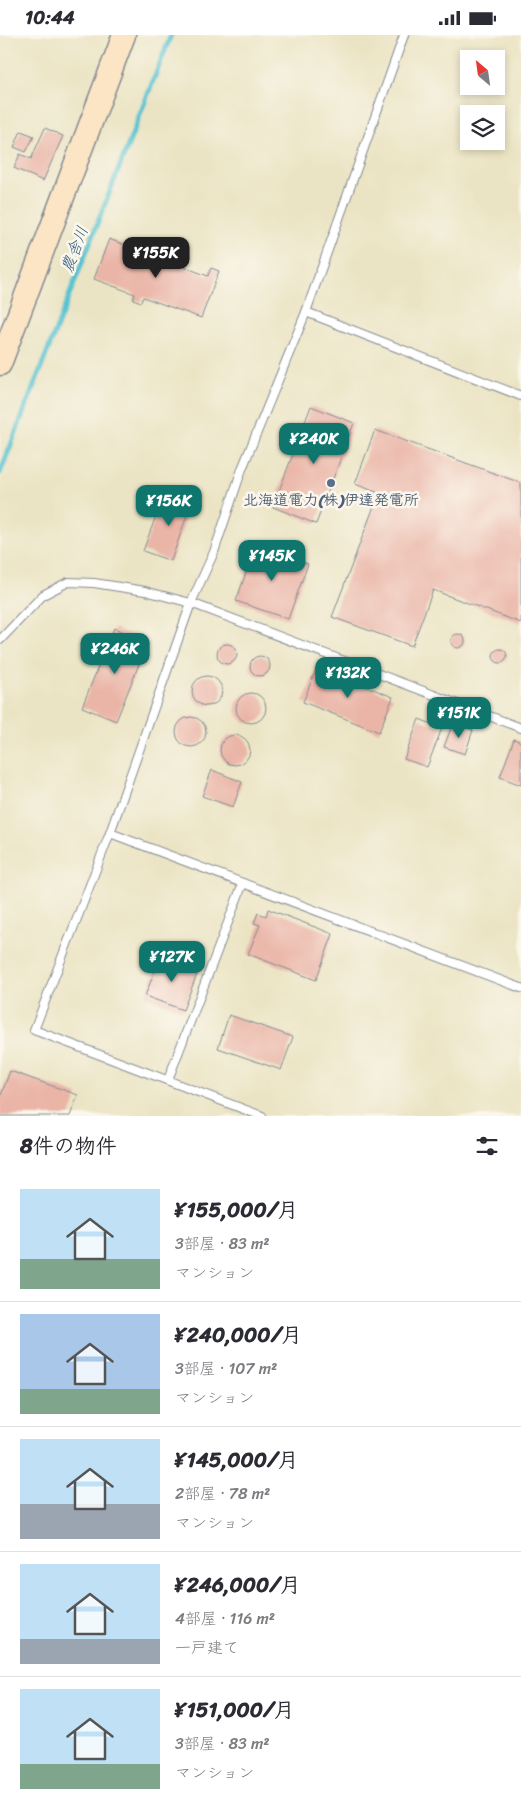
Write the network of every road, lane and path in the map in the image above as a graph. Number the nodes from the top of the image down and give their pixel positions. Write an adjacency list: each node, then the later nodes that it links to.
1 (124, 35): 4 (street)
2 (404, 35): 3 (lane)
3 (306, 312): 5 (lane); 6 (lane)
4 (0, 364)
5 (521, 396)
6 (191, 603): 7 (lane); 8 (lane); 9 (lane)
7 (0, 640)
8 (521, 729)
9 (110, 833): 10 (lane); 12 (lane)
10 (243, 883): 11 (lane); 12 (lane)
11 (521, 988)
12 (168, 1080): 13 (lane)
13 (262, 1116)

